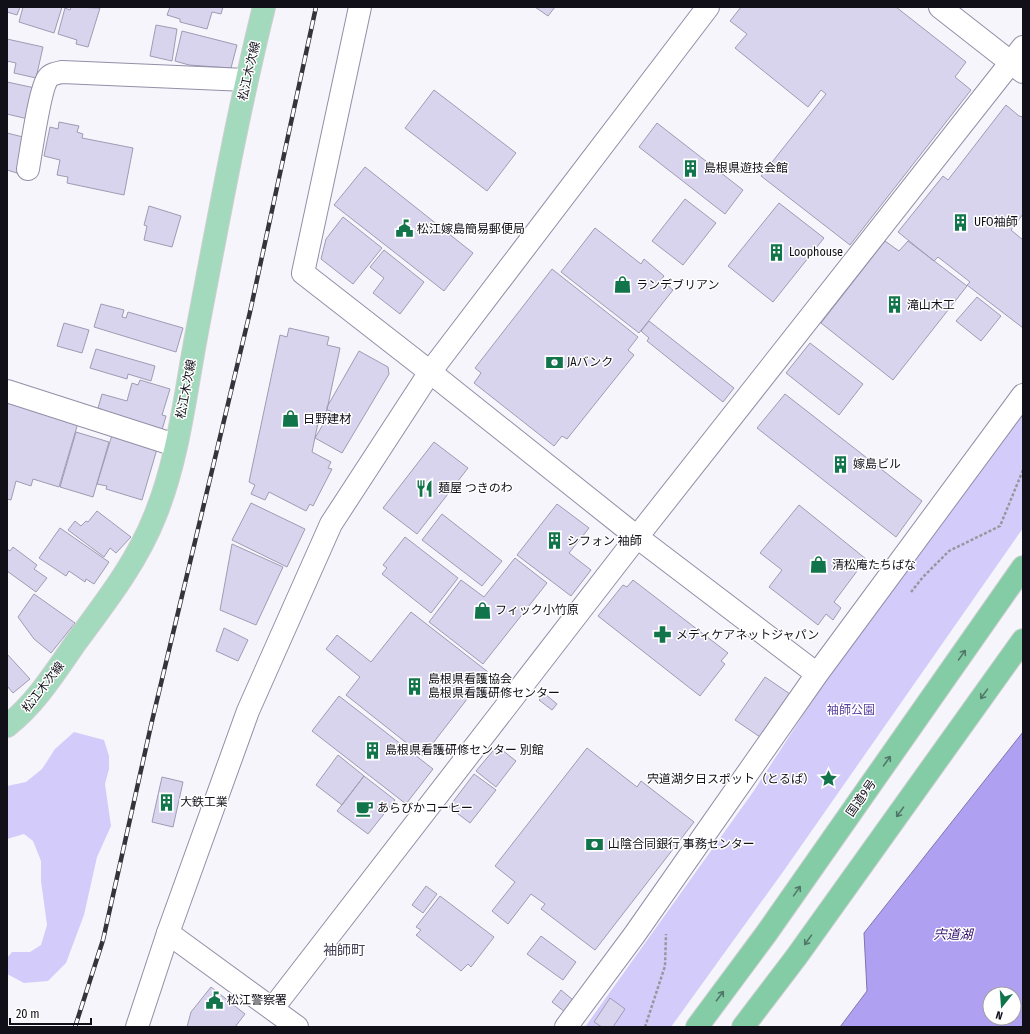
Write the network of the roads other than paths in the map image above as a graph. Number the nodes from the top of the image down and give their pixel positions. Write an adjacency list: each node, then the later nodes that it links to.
1 (264, 7): 6 (main road, 松江木次線)
2 (360, 7): 8 (street)
3 (708, 7): 8 (street)
4 (940, 7): 5 (street)
5 (1019, 61): 12 (street)
6 (246, 80): 7 (street); 11 (main road, 松江木次線)
7 (28, 169)
8 (430, 372): 12 (street); 17 (street)
9 (7, 390): 11 (street)
10 (1023, 395): 15 (street)
11 (175, 445): 16 (main road, 松江木次線)
12 (637, 537): 15 (street); 18 (street)
13 (1023, 567): 22 (highway, 国道9号, one-way to 13)
14 (1023, 640): 23 (highway, one-way to 23)
15 (817, 674): 21 (street)
16 (7, 726)
17 (168, 932): 18 (street); 19 (street)
18 (274, 1008): 20 (street)
19 (136, 1027)
20 (297, 1027)
21 (566, 1027)
22 (697, 1027)
23 (743, 1027)

